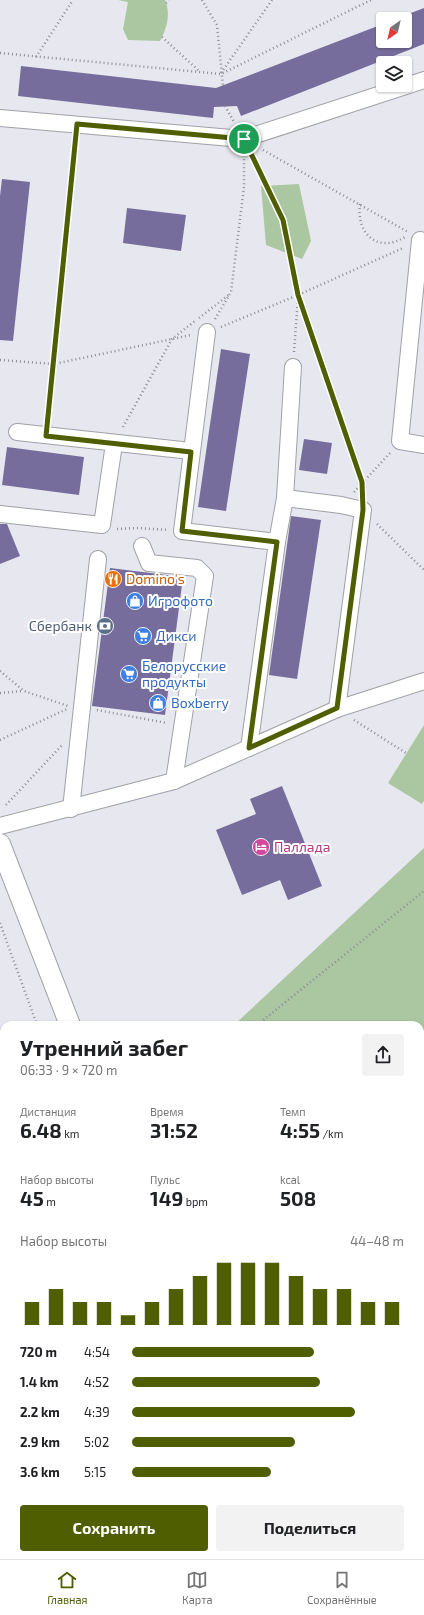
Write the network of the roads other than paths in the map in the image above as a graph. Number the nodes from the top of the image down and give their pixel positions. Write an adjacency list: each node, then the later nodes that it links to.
1 (424, 80): 2 (lane)
2 (0, 118)
3 (420, 240): 8 (lane)
4 (207, 332): 9 (lane)
5 (293, 367): 10 (lane)
6 (17, 432): 7 (lane)
7 (114, 444): 9 (lane); 11 (lane)
8 (424, 445)
9 (191, 452): 12 (lane)
10 (284, 498): 12 (lane); 16 (lane)
11 (0, 514)
12 (277, 542): 17 (lane)
13 (142, 546): 18 (lane)
14 (98, 559): 19 (lane)
15 (424, 681): 16 (lane)
16 (337, 708): 17 (lane)
17 (249, 748): 18 (lane)
18 (174, 781): 19 (lane)
19 (71, 809): 20 (lane)
20 (0, 826)
21 (0, 844): 22 (main road)
22 (68, 1021)

